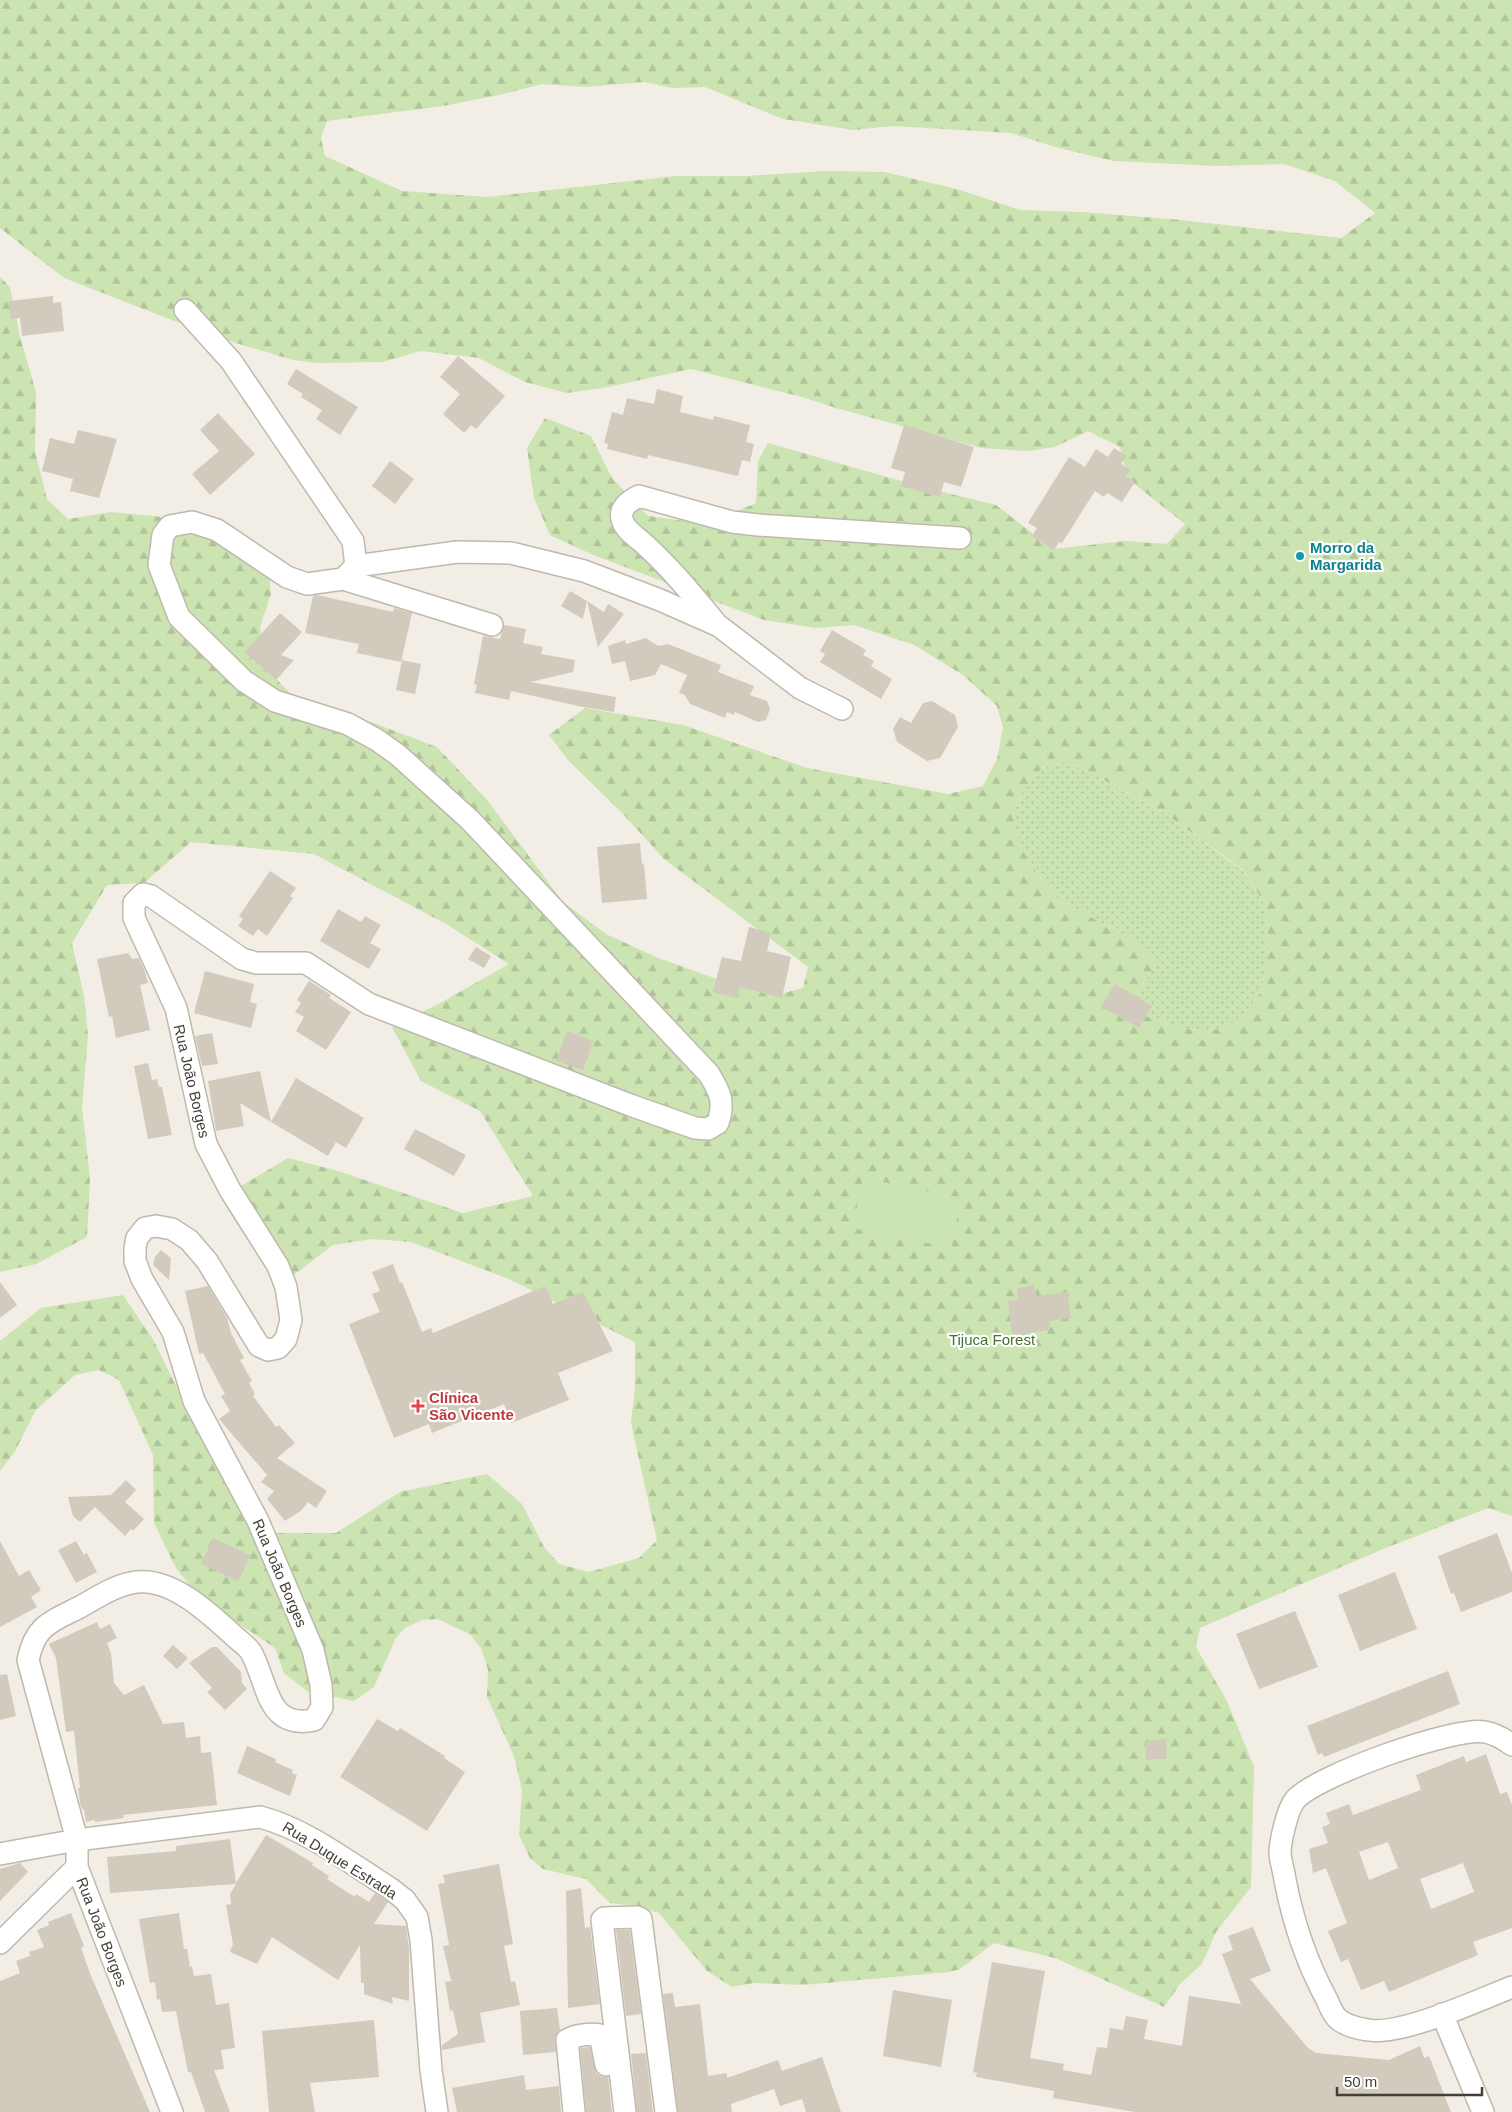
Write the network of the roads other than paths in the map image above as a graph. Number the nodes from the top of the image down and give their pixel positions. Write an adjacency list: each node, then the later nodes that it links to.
1 (185, 310): 3 (street)
2 (960, 538): 5 (street)
3 (349, 572): 4 (street); 5 (street); 8 (street, Rua João Borges)
4 (492, 625)
5 (719, 626): 6 (street)
6 (842, 709)
7 (1512, 1745): 13 (street)
8 (77, 1840): 9 (street, Rua Duque Estrada); 10 (street, Rua João Borges); 15 (street, Rua Duque Estrada)
9 (0, 1854)
10 (77, 1867): 11 (street); 14 (street, Rua João Borges)
11 (0, 1943)
12 (1512, 1987): 13 (street)
13 (1442, 2014): 20 (street)
14 (172, 2112)
15 (437, 2112)
16 (574, 2112): 17 (street)
17 (612, 2112)
18 (625, 2112): 19 (street)
19 (666, 2112)
20 (1483, 2112)

